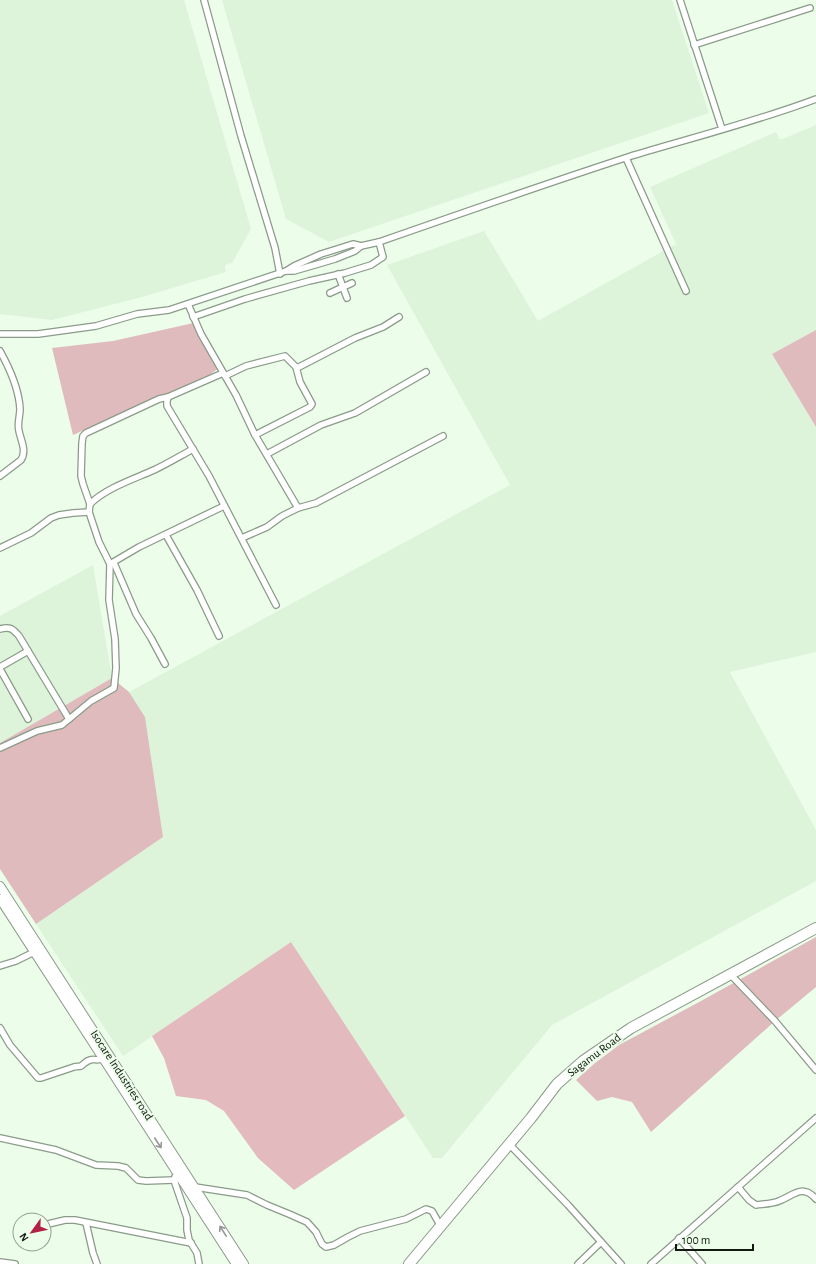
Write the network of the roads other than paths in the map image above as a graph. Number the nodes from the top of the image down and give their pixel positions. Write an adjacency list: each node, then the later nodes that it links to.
1 (204, 0): 10 (street)
2 (680, 0): 4 (street)
3 (810, 8): 4 (street)
4 (694, 45): 6 (street)
5 (816, 99): 6 (street)
6 (722, 129): 7 (street)
7 (626, 158): 8 (street); 14 (street)
8 (379, 242): 9 (street); 11 (street)
9 (361, 246): 10 (street); 10 (street)
10 (283, 272): 17 (street)
11 (338, 274): 13 (street); 18 (street)
12 (352, 283): 13 (street)
13 (343, 288): 15 (street); 16 (street)
14 (686, 291)
15 (330, 293)
16 (347, 298)
17 (188, 304): 18 (street); 20 (street)
18 (193, 317): 24 (street)
19 (399, 317): 22 (street)
20 (0, 334)
21 (0, 351): 30 (street)
22 (296, 366): 24 (street); 26 (street)
23 (426, 372): 29 (street)
24 (224, 375): 25 (street); 26 (street)
25 (168, 397): 28 (street); 31 (street)
26 (255, 435): 29 (street)
27 (443, 436): 33 (street)
28 (193, 449): 31 (street); 32 (street)
29 (267, 454): 33 (street)
30 (0, 476)
31 (90, 504): 34 (street)
32 (224, 506): 35 (street); 36 (street)
33 (298, 508): 36 (street)
34 (89, 512): 37 (street); 38 (street)
35 (166, 535): 38 (street); 41 (street)
36 (242, 538): 39 (street)
37 (0, 548)
38 (112, 563): 43 (street); 46 (street)
39 (276, 604)
40 (0, 629): 42 (street)
41 (219, 636)
42 (28, 651): 44 (street); 46 (street)
43 (165, 664)
44 (0, 668): 45 (street)
45 (28, 719)
46 (69, 719): 47 (street)
47 (0, 748)
48 (0, 886): 57 (street, Isocare Industries road)
49 (0, 899): 51 (street, Isocare Industries road)
50 (816, 928): 53 (highway, Sagamu Road)
51 (34, 952): 52 (street); 55 (street, Isocare Industries road)
52 (0, 966)
53 (730, 974): 56 (street); 60 (highway, Sagamu Road)
54 (0, 1028): 55 (street)
55 (103, 1058): 57 (street, Isocare Industries road)
56 (816, 1070)
57 (116, 1071): 61 (street, Isocare Industries road, one-way to 61); 62 (street, Isocare Industries road)
58 (816, 1118): 63 (street)
59 (0, 1138): 61 (street)
60 (509, 1144): 67 (highway, Sagamu Road); 69 (street)
61 (176, 1177): 70 (street); 75 (street, Isocare Industries road)
62 (195, 1187): 67 (street); 76 (street, Isocare Industries road, one-way to 62)
63 (738, 1187): 64 (street); 68 (street)
64 (816, 1198)
65 (52, 1223): 66 (street)
66 (86, 1223): 70 (street); 73 (street)
67 (440, 1226): 77 (highway, Sagamu Road)
68 (679, 1238): 80 (street); 81 (street)
69 (601, 1242): 78 (street); 79 (street)
70 (191, 1243): 74 (street)
71 (0, 1262): 72 (street)
72 (15, 1264)
73 (97, 1264)
74 (200, 1264)
75 (236, 1264)
76 (244, 1264)
77 (409, 1264)
78 (578, 1264)
79 (621, 1264)
80 (651, 1264)
81 (702, 1264)

